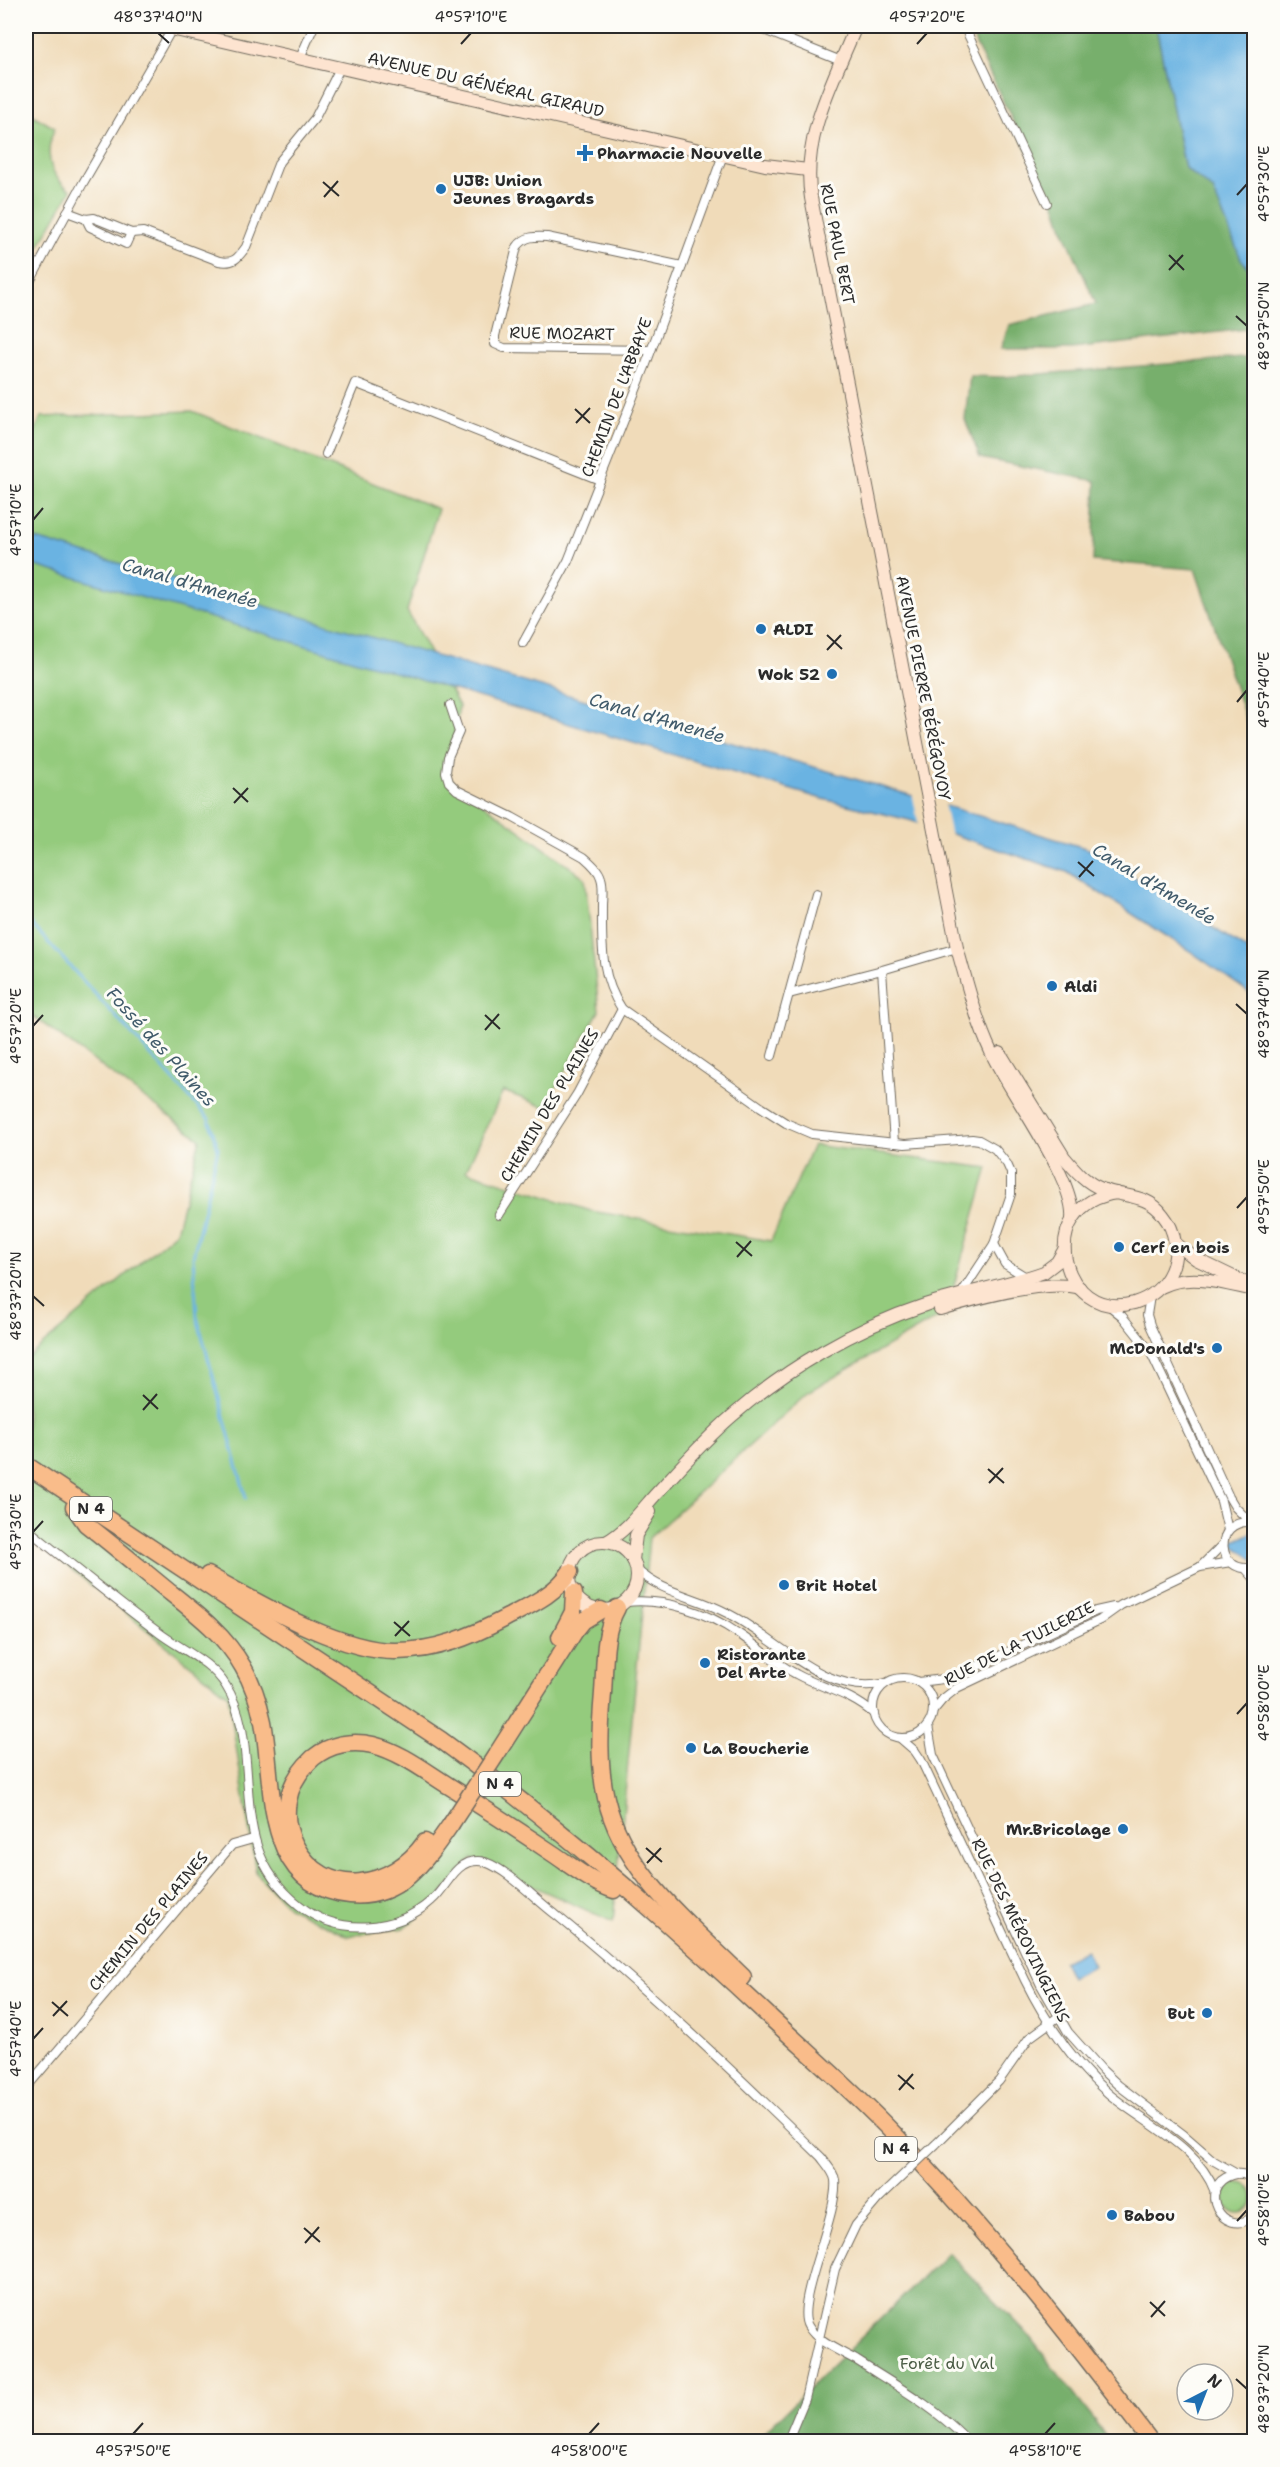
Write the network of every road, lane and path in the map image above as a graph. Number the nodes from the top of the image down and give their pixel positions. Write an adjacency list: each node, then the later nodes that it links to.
1 (158, 26): 6 (main road, AVENUE DU GÉNÉRAL GIRAUD)
2 (314, 26): 7 (street)
3 (754, 26): 8 (street)
4 (856, 26): 8 (main road, RUE PAUL BERT)
5 (964, 26): 12 (street)
6 (172, 29): 7 (main road, AVENUE DU GÉNÉRAL GIRAUD); 13 (street)
7 (300, 58): 9 (main road, AVENUE DU GÉNÉRAL GIRAUD)
8 (841, 61): 11 (main road, RUE PAUL BERT)
9 (340, 68): 10 (main road, AVENUE DU GÉNÉRAL GIRAUD); 13 (street)
10 (723, 155): 11 (main road, AVENUE DU GÉNÉRAL GIRAUD); 14 (street, CHEMIN DE L'ABBAYE)
11 (808, 170): 17 (main road, RUE PAUL BERT)
12 (1047, 203)
13 (67, 212): 15 (street)
14 (682, 266): 16 (street, CHEMIN DE L'ABBAYE); 16 (street, RUE MOZART)
15 (26, 289)
16 (651, 350): 19 (street, CHEMIN DE L'ABBAYE)
17 (845, 368): 23 (main road, AVENUE PIERRE BÉRÉGOVOY)
18 (327, 454): 19 (street)
19 (600, 480): 20 (street, CHEMIN DE L'ABBAYE)
20 (523, 643)
21 (450, 705): 26 (street)
22 (816, 894): 25 (street)
23 (957, 948): 24 (street); 27 (main road, AVENUE PIERRE BÉRÉGOVOY)
24 (882, 970): 25 (street); 29 (street)
25 (789, 994): 28 (street)
26 (622, 1008): 29 (street); 31 (street, CHEMIN DES PLAINES)
27 (977, 1012): 30 (main road); 32 (main road)
28 (772, 1056)
29 (894, 1143): 34 (street)
30 (1117, 1193): 32 (main road); 33 (main road)
31 (499, 1215)
32 (1072, 1220): 35 (main road)
33 (1175, 1243): 37 (main road); 39 (main road)
34 (994, 1244): 36 (street); 40 (street)
35 (1064, 1250): 36 (main road); 38 (main road)
36 (1026, 1277): 40 (main road)
37 (1160, 1287): 39 (main road); 41 (main road)
38 (1080, 1288): 42 (main road); 53 (main road)
39 (1254, 1289)
40 (961, 1294): 49 (main road)
41 (1150, 1296): 42 (main road); 46 (street)
42 (1106, 1303): 48 (street)
43 (26, 1465): 51 (highway, N 4)
44 (26, 1475): 45 (highway, N 4)
45 (74, 1508): 68 (highway); 70 (highway, N 4)
46 (1252, 1522): 48 (street)
47 (26, 1528): 69 (street)
48 (1228, 1530): 50 (street)
49 (606, 1542): 53 (main road); 56 (main road)
50 (1223, 1545): 52 (street); 54 (street, RUE DE LA TUILERIE)
51 (157, 1552): 56 (highway); 73 (highway, N 4)
52 (1231, 1562): 54 (street, RUE DE LA TUILERIE); 55 (street)
53 (635, 1565): 60 (main road); 62 (street)
54 (1200, 1567): 59 (street, RUE DE LA TUILERIE)
55 (1250, 1568): 57 (street)
56 (570, 1572): 58 (main road)
57 (1254, 1578)
58 (574, 1593): 60 (main road); 67 (highway)
59 (1120, 1605): 61 (street, RUE DE LA TUILERIE); 63 (street, RUE DE LA TUILERIE)
60 (615, 1607): 64 (street); 67 (highway); 73 (highway)
61 (918, 1682): 62 (street); 63 (street)
62 (886, 1683): 64 (street)
63 (933, 1711): 65 (street)
64 (874, 1714): 66 (street)
65 (928, 1726): 66 (street); 71 (street, RUE DES MÉROVINGIENS)
66 (900, 1738): 72 (street, RUE DES MÉROVINGIENS)
67 (493, 1748): 68 (highway, bridge)
68 (447, 1820): 70 (highway)
69 (253, 1839): 74 (street, CHEMIN DES PLAINES); 79 (street)
70 (615, 1890): 82 (highway, N 4)
71 (1058, 2017): 72 (street); 75 (street, RUE DES MÉROVINGIENS)
72 (1048, 2024): 77 (street, RUE DES MÉROVINGIENS); 79 (street, bridge)
73 (811, 2055): 83 (highway, N 4)
74 (26, 2088)
75 (1237, 2174): 76 (street); 77 (street)
76 (1253, 2177)
77 (1215, 2192): 78 (street, RUE DES MÉROVINGIENS)
78 (1254, 2216)
79 (818, 2337): 80 (street); 81 (street)
80 (787, 2442)
81 (964, 2442)
82 (1141, 2442)
83 (1151, 2442)

